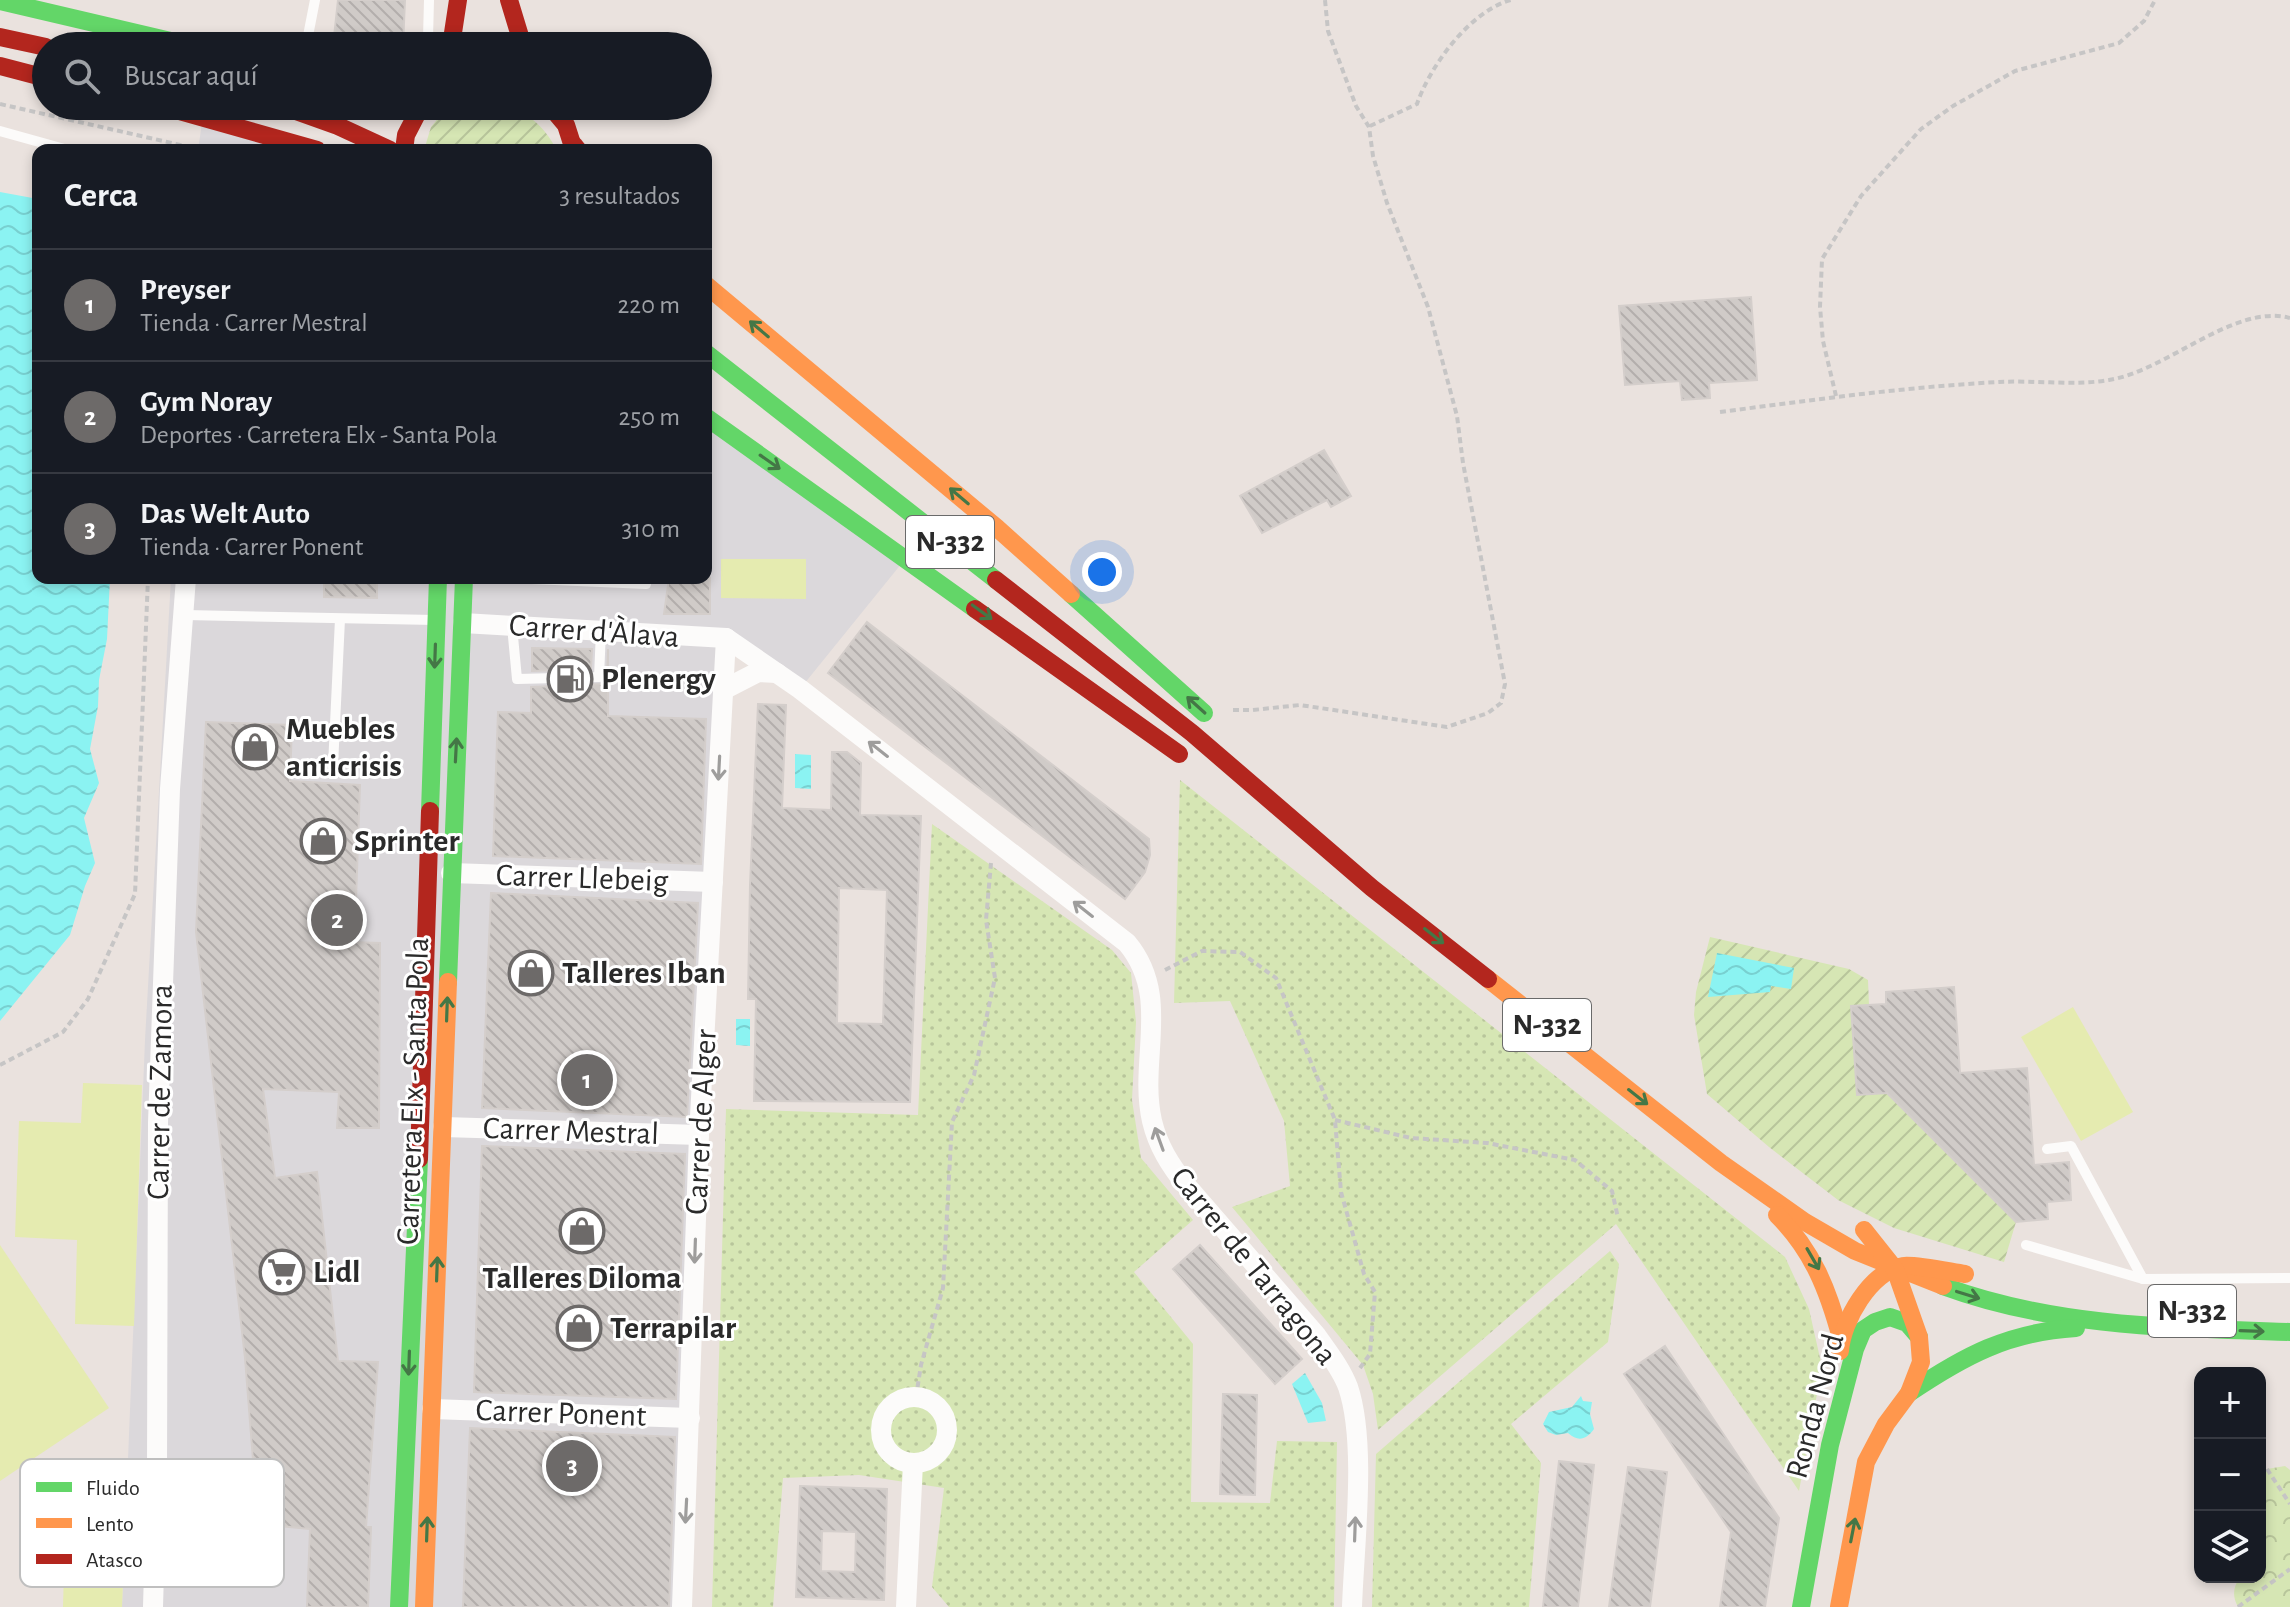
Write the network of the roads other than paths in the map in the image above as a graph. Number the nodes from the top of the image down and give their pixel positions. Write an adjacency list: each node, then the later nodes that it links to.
1 (315, 0): 7 (lane)
2 (429, 0): 8 (lane)
3 (458, 0): 9 (main road)
4 (509, 0): 10 (main road)
5 (0, 1): 6 (main road)
6 (132, 32)
7 (309, 32)
8 (428, 32)
9 (454, 32)
10 (518, 32)
11 (0, 37): 12 (main road)
12 (32, 44)
13 (0, 66): 14 (main road)
14 (32, 74)
15 (212, 120): 21 (main road)
16 (321, 120): 26 (main road)
17 (321, 120): 25 (main road)
18 (414, 120): 27 (main road)
19 (562, 120): 28 (main road)
20 (0, 131): 23 (lane)
21 (259, 133): 22 (lane); 24 (main road)
22 (238, 143)
23 (47, 144)
24 (297, 144)
25 (326, 144)
26 (377, 144)
27 (405, 144)
28 (573, 144)
29 (712, 290): 44 (main road, one-way to 29)
30 (712, 358): 45 (main road, N-332)
31 (712, 421): 46 (main road, one-way to 46)
32 (186, 584): 35 (street, Carrer de Zamora)
33 (438, 584): 37 (main road, Carretera Elx - Santa Pola)
34 (464, 584): 38 (main road, Carretera Elx - Santa Pola)
35 (185, 615): 36 (lane); 73 (street, Carrer de Zamora)
36 (340, 619): 37 (lane); 47 (lane)
37 (436, 620): 77 (main road, Carretera Elx - Santa Pola, one-way to 77)
38 (463, 623): 39 (street, Carrer d'Àlava); 50 (main road, Carretera Elx - Santa Pola, one-way to 38)
39 (512, 626): 40 (street, Carrer d'Àlava); 40 (lane)
40 (601, 631): 41 (street, Carrer d'Àlava)
41 (726, 638): 42 (street, Carrer de Tarragona); 43 (street, Carrer de Alger)
42 (777, 673): 43 (street); 81 (street, Carrer de Tarragona, one-way to 42)
43 (723, 690): 51 (street, Carrer de Alger, one-way to 51)
44 (1210, 718)
45 (1192, 733): 49 (main road, N-332); 52 (main road, N-332)
46 (1192, 763)
47 (333, 766)
48 (1218, 781): 52 (main road)
49 (1333, 830)
50 (451, 873): 51 (street, Carrer Llebeig); 55 (main road, Carretera Elx - Santa Pola, one-way to 50)
51 (713, 882): 56 (street, Carrer de Alger)
52 (1372, 888): 58 (main road, N-332, one-way to 58)
53 (1621, 1061): 54 (main road, N-332)
54 (1696, 1120)
55 (443, 1127): 56 (street, Carrer Mestral); 71 (main road, Carretera Elx - Santa Pola, one-way to 55)
56 (699, 1135): 72 (street, Carrer de Alger, one-way to 72)
57 (2047, 1149): 62 (lane)
58 (1721, 1163): 60 (main road, N-332); 68 (main road, one-way to 68)
59 (2026, 1245): 62 (lane)
60 (1895, 1269): 60 (main road); 65 (main road, N-332, one-way to 65); 67 (main road); 68 (main road)
61 (2290, 1278): 62 (lane)
62 (2143, 1279)
63 (2107, 1303): 64 (main road, N-332)
64 (2290, 1315)
65 (2158, 1328): 66 (main road, N-332, one-way to 66); 69 (main road)
66 (2290, 1332)
67 (1919, 1337): 69 (main road, Ronda Nord); 70 (main road, Ronda Nord)
68 (1841, 1338): 70 (main road)
69 (1909, 1393): 83 (main road, Ronda Nord, one-way to 69)
70 (1844, 1395): 82 (main road, Ronda Nord)
71 (432, 1409): 72 (street, Carrer Ponent); 78 (main road, Carretera Elx - Santa Pola, one-way to 71)
72 (690, 1418): 79 (street, Carrer de Alger, one-way to 79)
73 (157, 1459)
74 (913, 1463): 74 (street); 80 (street)
75 (154, 1587): 76 (street, Carrer de Zamora)
76 (153, 1607)
77 (399, 1607)
78 (424, 1607)
79 (682, 1607)
80 (906, 1607)
81 (1352, 1607)
82 (1801, 1607)
83 (1839, 1607)

